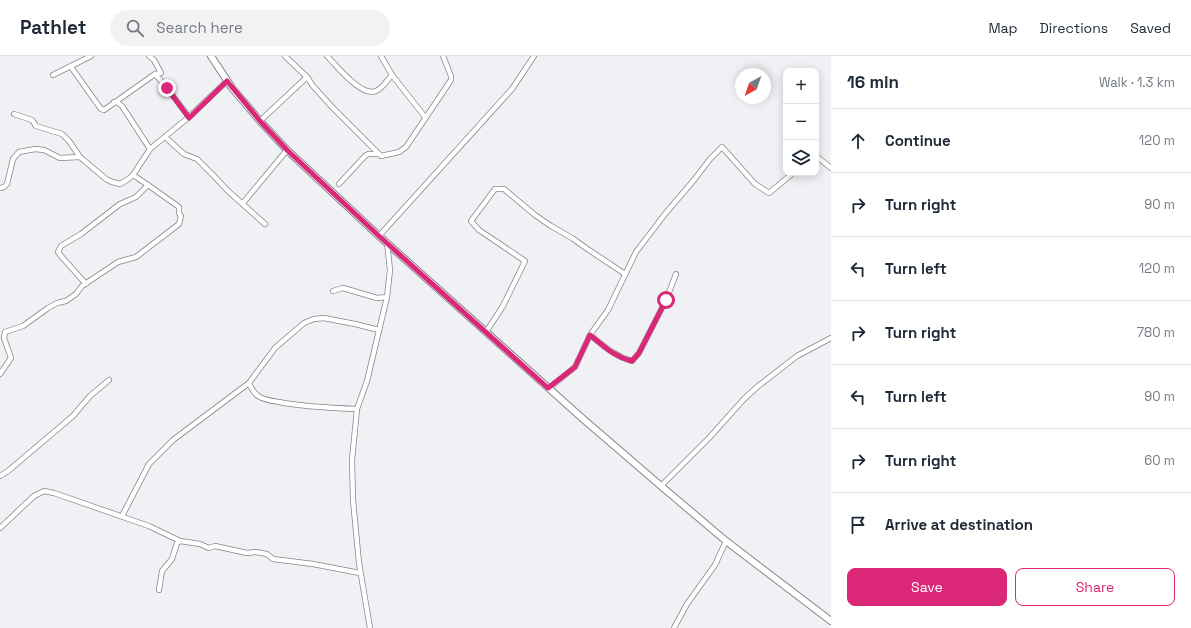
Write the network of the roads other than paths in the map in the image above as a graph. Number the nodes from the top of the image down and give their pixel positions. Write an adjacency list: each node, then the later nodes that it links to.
1 (91, 56): 9 (street)
2 (149, 56): 10 (street)
3 (211, 56): 14 (main road)
4 (285, 56): 13 (street)
5 (326, 56): 12 (street)
6 (380, 56): 12 (street)
7 (442, 56): 17 (street)
8 (534, 56): 34 (street)
9 (71, 67): 11 (street); 15 (street)
10 (155, 74): 15 (street); 18 (street)
11 (53, 75)
12 (392, 75): 17 (street)
13 (307, 77): 19 (street); 23 (street)
14 (227, 81): 18 (street); 19 (main road)
15 (114, 102): 21 (street)
16 (14, 114): 24 (street)
17 (425, 117): 23 (street)
18 (189, 118): 20 (street)
19 (260, 121): 22 (main road)
20 (165, 137): 21 (street); 32 (street)
21 (150, 150): 27 (street)
22 (287, 150): 32 (street); 34 (main road)
23 (379, 154): 29 (street)
24 (80, 157): 27 (street); 31 (street)
25 (819, 158): 26 (street)
26 (831, 168)
27 (133, 175): 30 (street)
28 (789, 176): 36 (street)
29 (339, 184)
30 (148, 185): 38 (street); 38 (street)
31 (0, 188)
32 (243, 204): 33 (street)
33 (265, 224)
34 (379, 236): 35 (main road)
35 (387, 242): 40 (street); 42 (main road)
36 (625, 274): 42 (street); 43 (street)
37 (676, 274): 43 (street)
38 (86, 284): 45 (street)
39 (333, 291): 40 (street)
40 (387, 297): 41 (street)
41 (379, 330): 47 (street); 49 (street)
42 (486, 332): 48 (main road)
43 (590, 335): 48 (street)
44 (831, 338): 51 (street)
45 (0, 374)
46 (109, 380): 50 (street)
47 (249, 383): 49 (street); 52 (street)
48 (548, 388): 51 (main road)
49 (357, 409): 56 (street)
50 (0, 476)
51 (661, 486): 55 (main road)
52 (122, 516): 53 (street); 54 (street)
53 (0, 528)
54 (180, 541): 56 (street); 57 (street)
55 (726, 541): 58 (main road); 60 (street)
56 (360, 573): 59 (street)
57 (160, 590)
58 (831, 621)
59 (370, 628)
60 (674, 628)

